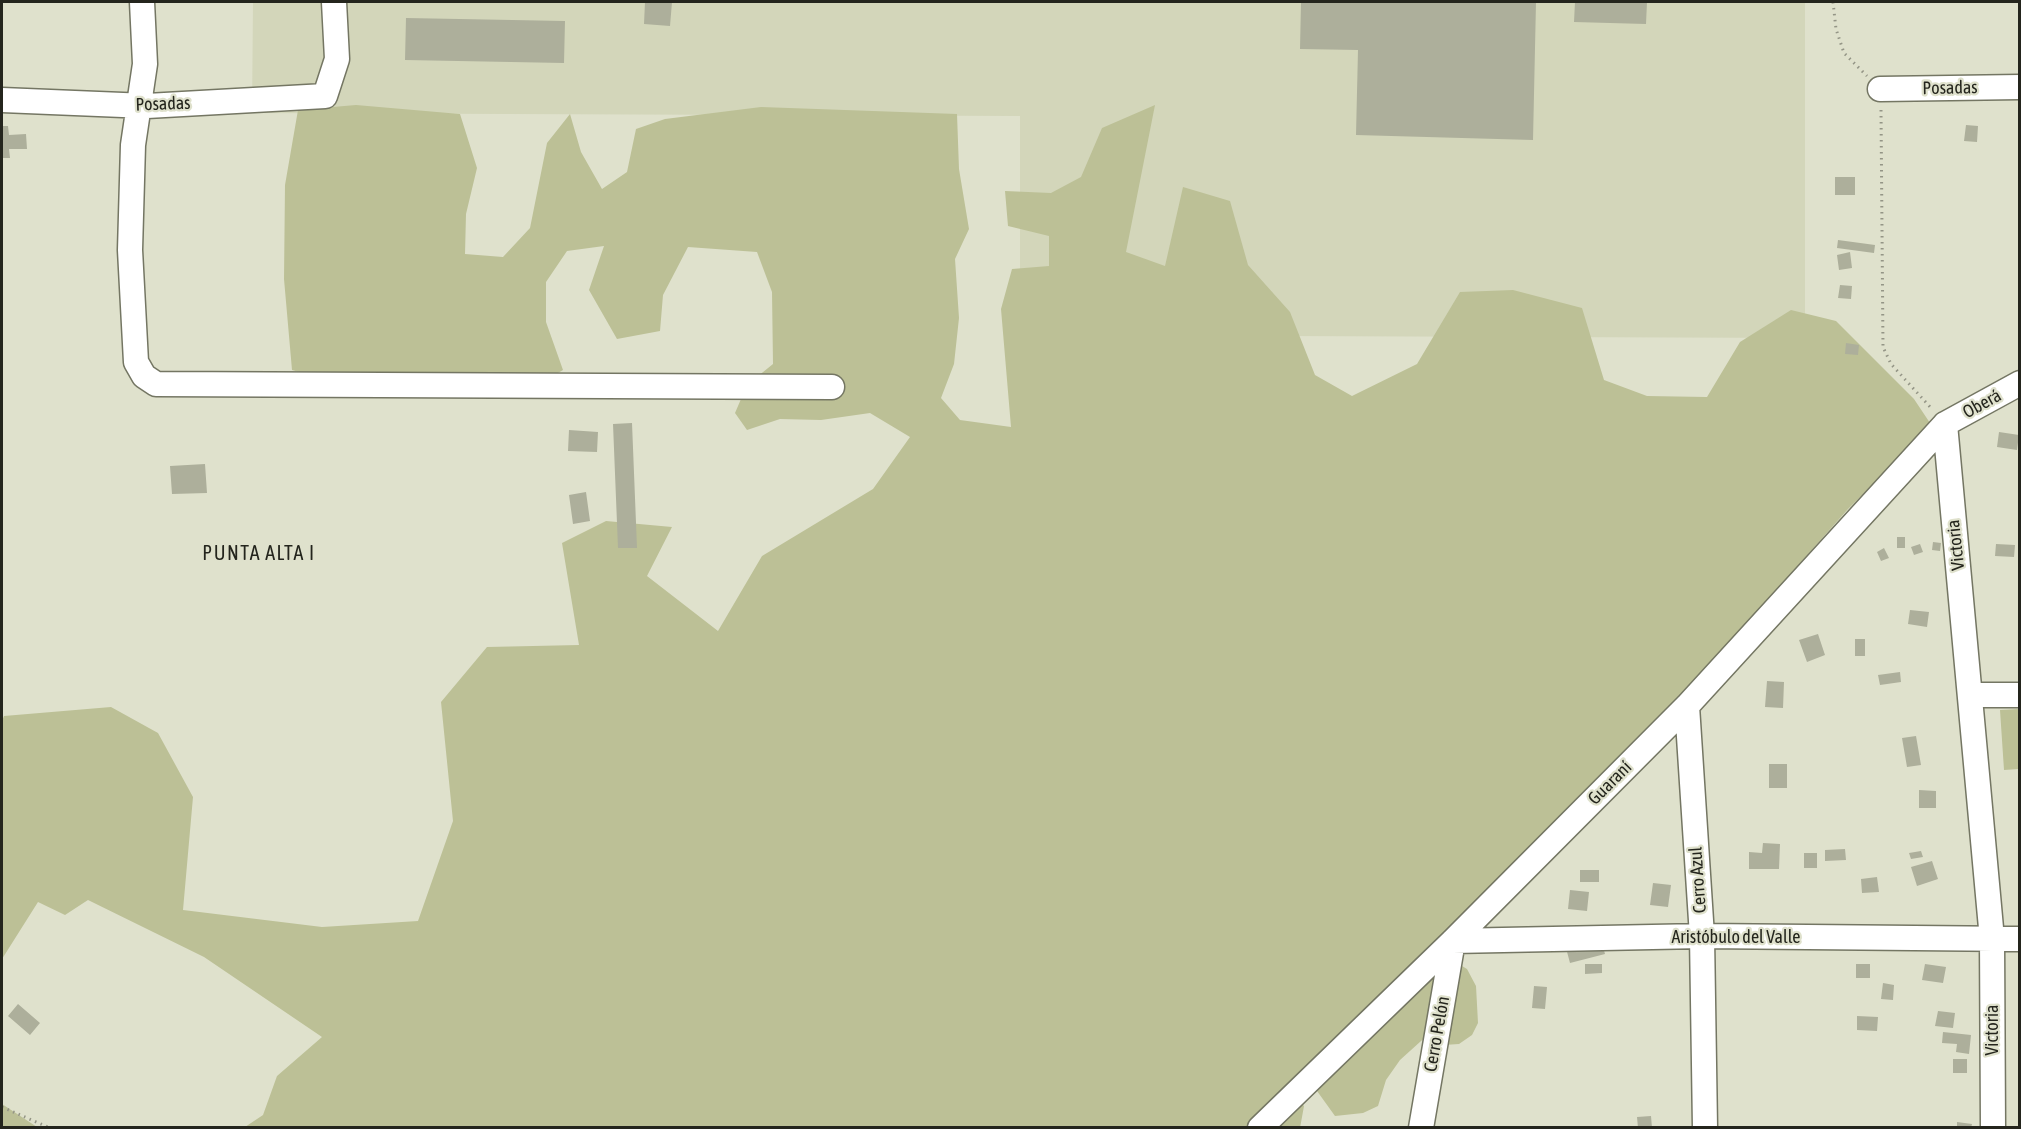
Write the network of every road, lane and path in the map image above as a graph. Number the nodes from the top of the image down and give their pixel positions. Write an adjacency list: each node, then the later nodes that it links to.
1 (142, 2): 7 (street)
2 (334, 2): 7 (street, Posadas)
3 (1833, 2): 5 (path)
4 (2019, 87): 5 (street, Posadas)
5 (1880, 88): 10 (path)
6 (2, 100): 7 (street, Posadas)
7 (138, 106): 9 (street)
8 (2019, 384): 10 (street, Oberá)
9 (832, 387)
10 (1945, 424): 12 (street, Victoria); 13 (street, Guaraní)
11 (2019, 695): 12 (street)
12 (1972, 696): 15 (street, Victoria)
13 (1687, 706): 14 (street, Cerro Azul); 17 (street, Guaraní)
14 (1702, 936): 15 (street, Aristóbulo del Valle); 17 (street, Aristóbulo del Valle); 22 (street, Cerro Azul)
15 (1992, 939): 16 (street, Aristóbulo del Valle); 23 (street, Victoria)
16 (2019, 939)
17 (1453, 941): 20 (street, Guaraní); 21 (street, Cerro Pelón)
18 (2, 1107): 19 (path)
19 (50, 1128)
20 (1260, 1128)
21 (1421, 1128)
22 (1705, 1128)
23 (1993, 1128)

